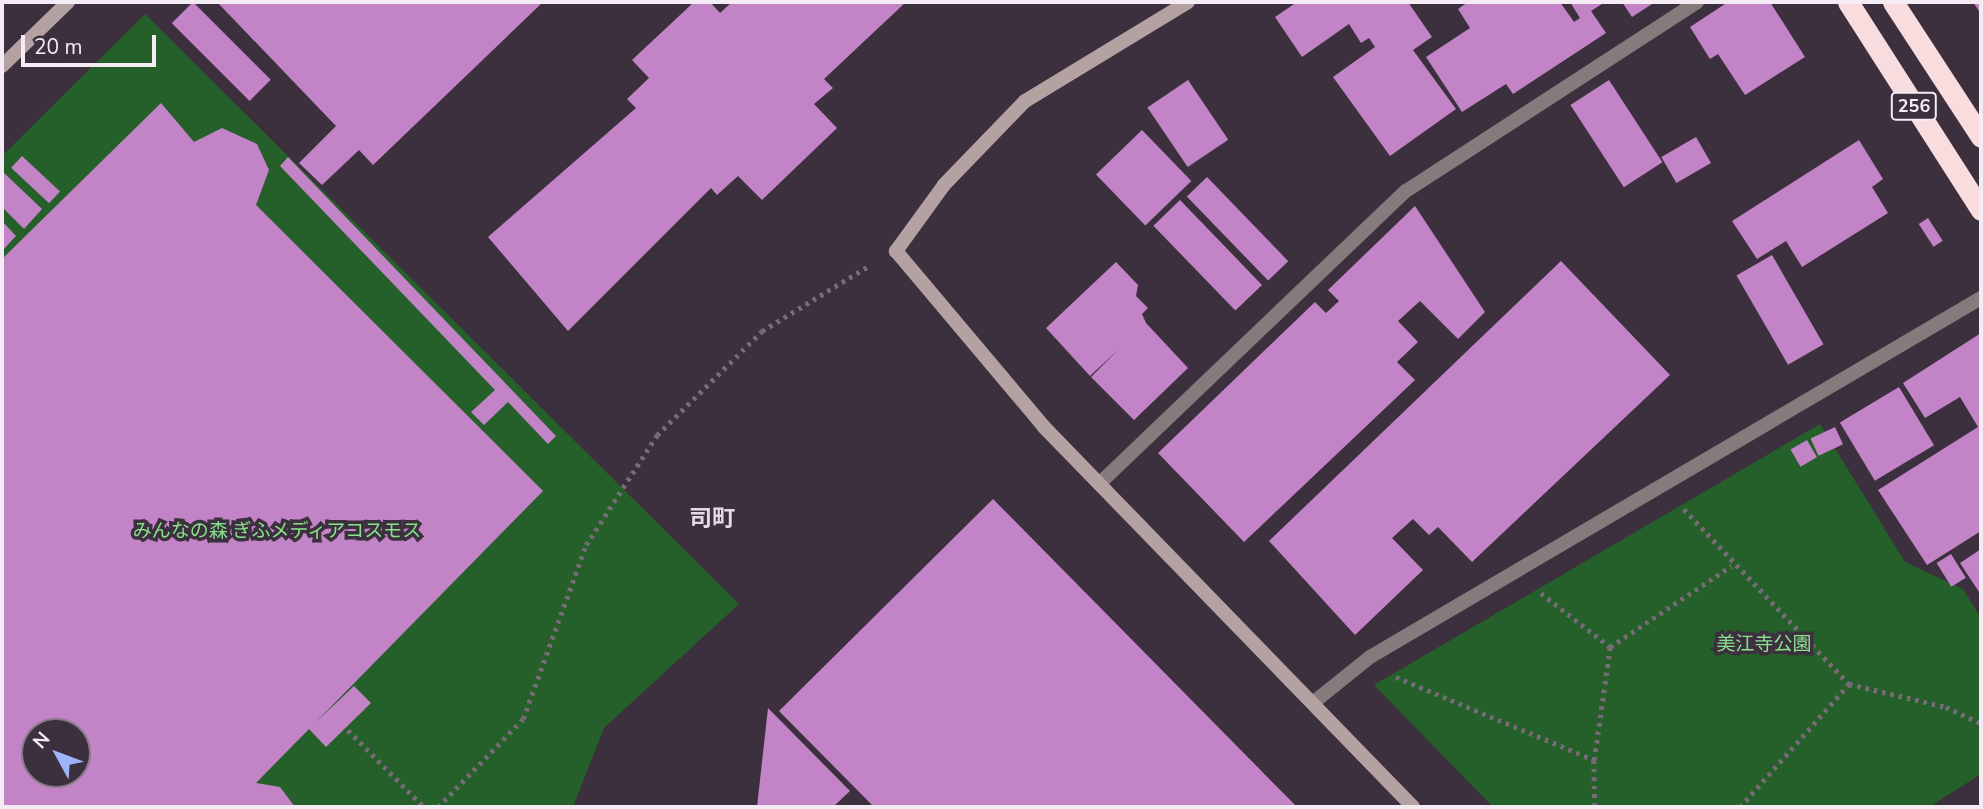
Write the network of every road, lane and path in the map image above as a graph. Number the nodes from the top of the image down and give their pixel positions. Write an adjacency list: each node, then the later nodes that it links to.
1 (68, 2): 6 (street)
2 (1188, 2): 9 (street)
3 (1697, 2): 11 (street)
4 (1848, 2): 8 (highway, 256)
5 (1893, 2): 7 (highway, 256)
6 (2, 66)
7 (1981, 137)
8 (1981, 210)
9 (896, 251): 11 (street); 23 (path)
10 (1981, 298): 12 (street)
11 (1100, 483): 18 (street)
12 (1663, 484): 13 (path); 14 (street)
13 (1731, 566): 15 (path); 17 (path)
14 (1514, 572): 15 (path); 18 (street)
15 (1610, 647): 21 (path)
16 (1391, 675): 21 (path)
17 (1849, 684): 19 (path); 26 (path)
18 (1314, 702): 24 (street)
19 (1981, 723)
20 (348, 730): 22 (path)
21 (1594, 760): 25 (path)
22 (424, 807)
23 (438, 807)
24 (1413, 807)
25 (1595, 807)
26 (1740, 807)

